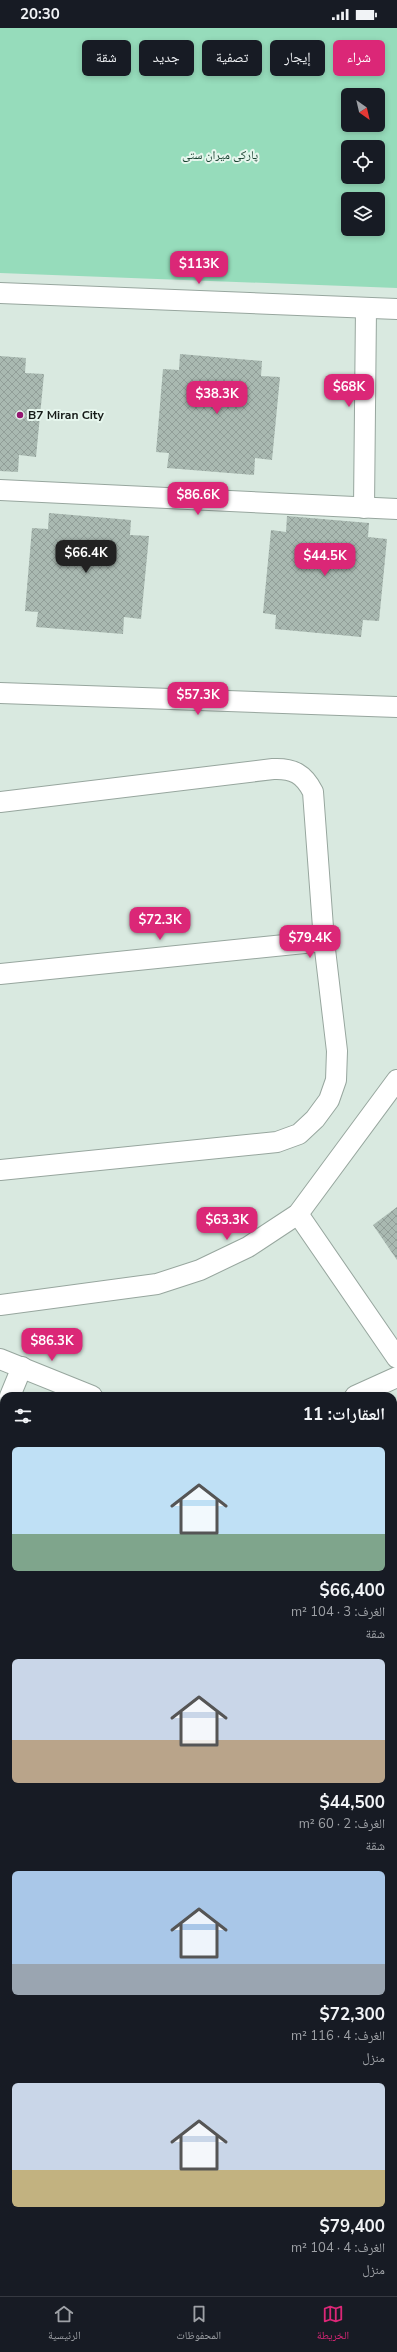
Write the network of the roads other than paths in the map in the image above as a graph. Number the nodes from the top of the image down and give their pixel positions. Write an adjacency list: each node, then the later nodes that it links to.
1 (0, 293): 2 (street)
2 (366, 308): 3 (street); 5 (street)
3 (397, 309)
4 (0, 490): 5 (street)
5 (364, 508): 6 (street)
6 (397, 509)
7 (0, 693): 8 (street)
8 (397, 707)
9 (0, 802): 10 (street)
10 (324, 941): 11 (street); 13 (street)
11 (0, 974)
12 (397, 1080): 14 (street)
13 (0, 1170)
14 (298, 1214): 15 (street); 16 (street)
15 (0, 1305)
16 (397, 1358)
17 (0, 1359): 18 (street)
18 (22, 1367): 20 (street); 21 (street)
19 (397, 1377): 22 (street)
20 (12, 1392)
21 (82, 1392)
22 (364, 1392)

